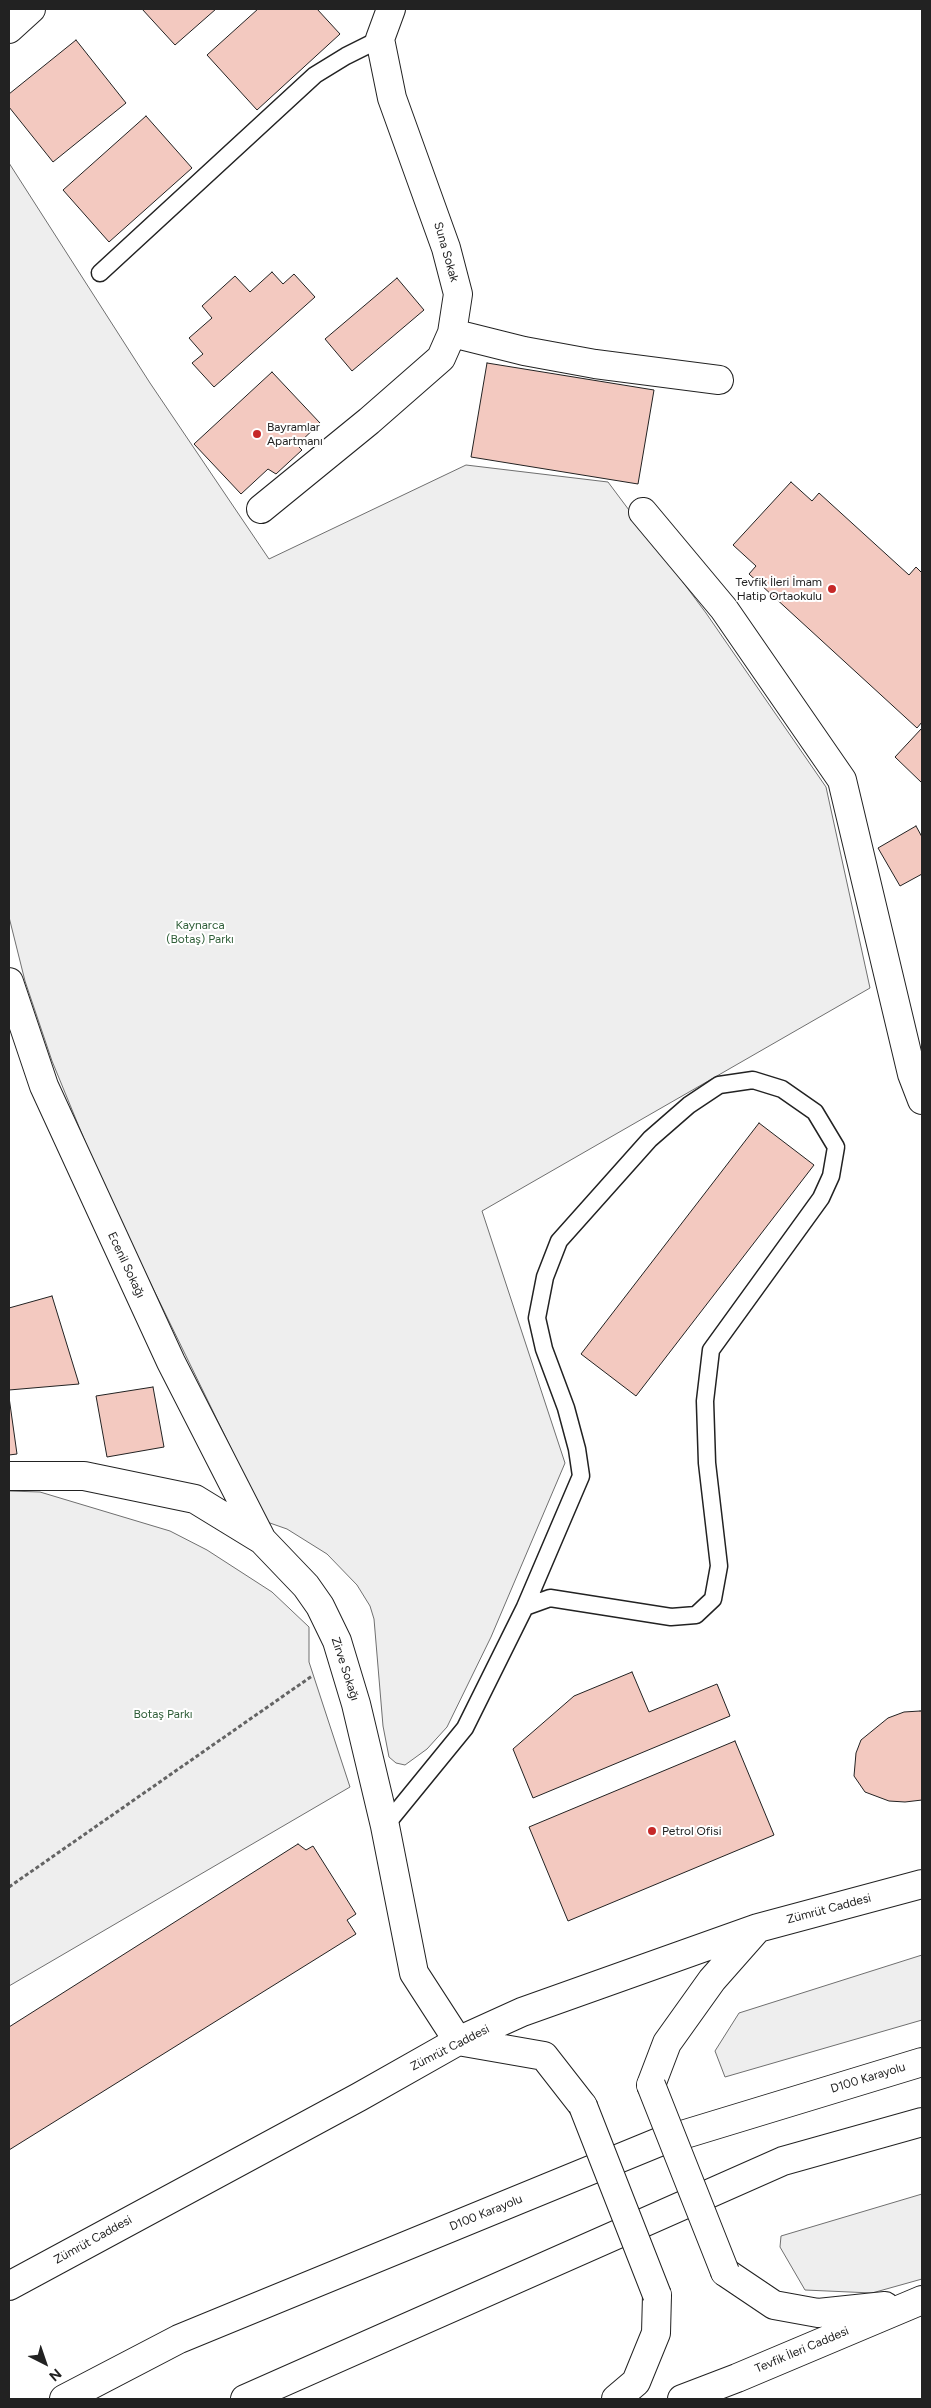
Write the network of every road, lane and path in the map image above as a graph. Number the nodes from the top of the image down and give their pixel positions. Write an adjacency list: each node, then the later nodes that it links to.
1 (31, 9): 3 (main road)
2 (392, 9): 4 (main road)
3 (9, 29)
4 (380, 39): 5 (lane); 6 (main road, Suna Sokak)
5 (100, 273)
6 (452, 333): 7 (main road); 8 (main road, Suna Sokak)
7 (719, 380)
8 (261, 509)
9 (643, 512): 11 (main road)
10 (9, 982): 13 (main road, Ecenil Sokağı)
11 (922, 1100)
12 (9, 1476): 13 (main road, Zirve Sokağı)
13 (262, 1540): 15 (main road, Zirve Sokağı)
14 (525, 1607): 14 (lane); 16 (lane)
15 (342, 1656): 16 (main road, Zirve Sokağı); 18 (path)
16 (385, 1826): 20 (main road, Zirve Sokağı)
17 (922, 1884): 19 (main road, Zümrüt Caddesi)
18 (9, 1887)
19 (758, 1928): 20 (main road, Zümrüt Caddesi); 24 (main road, bridge)
20 (458, 2041): 23 (main road, Zümrüt Caddesi); 27 (main road, bridge)
21 (922, 2062): 25 (main road, D100 Karayolu)
22 (922, 2122): 26 (main road)
23 (9, 2286)
24 (917, 2301): 28 (main road, Tevfik İleri Caddesi)
25 (64, 2399)
26 (245, 2399)
27 (616, 2399)
28 (682, 2399)

